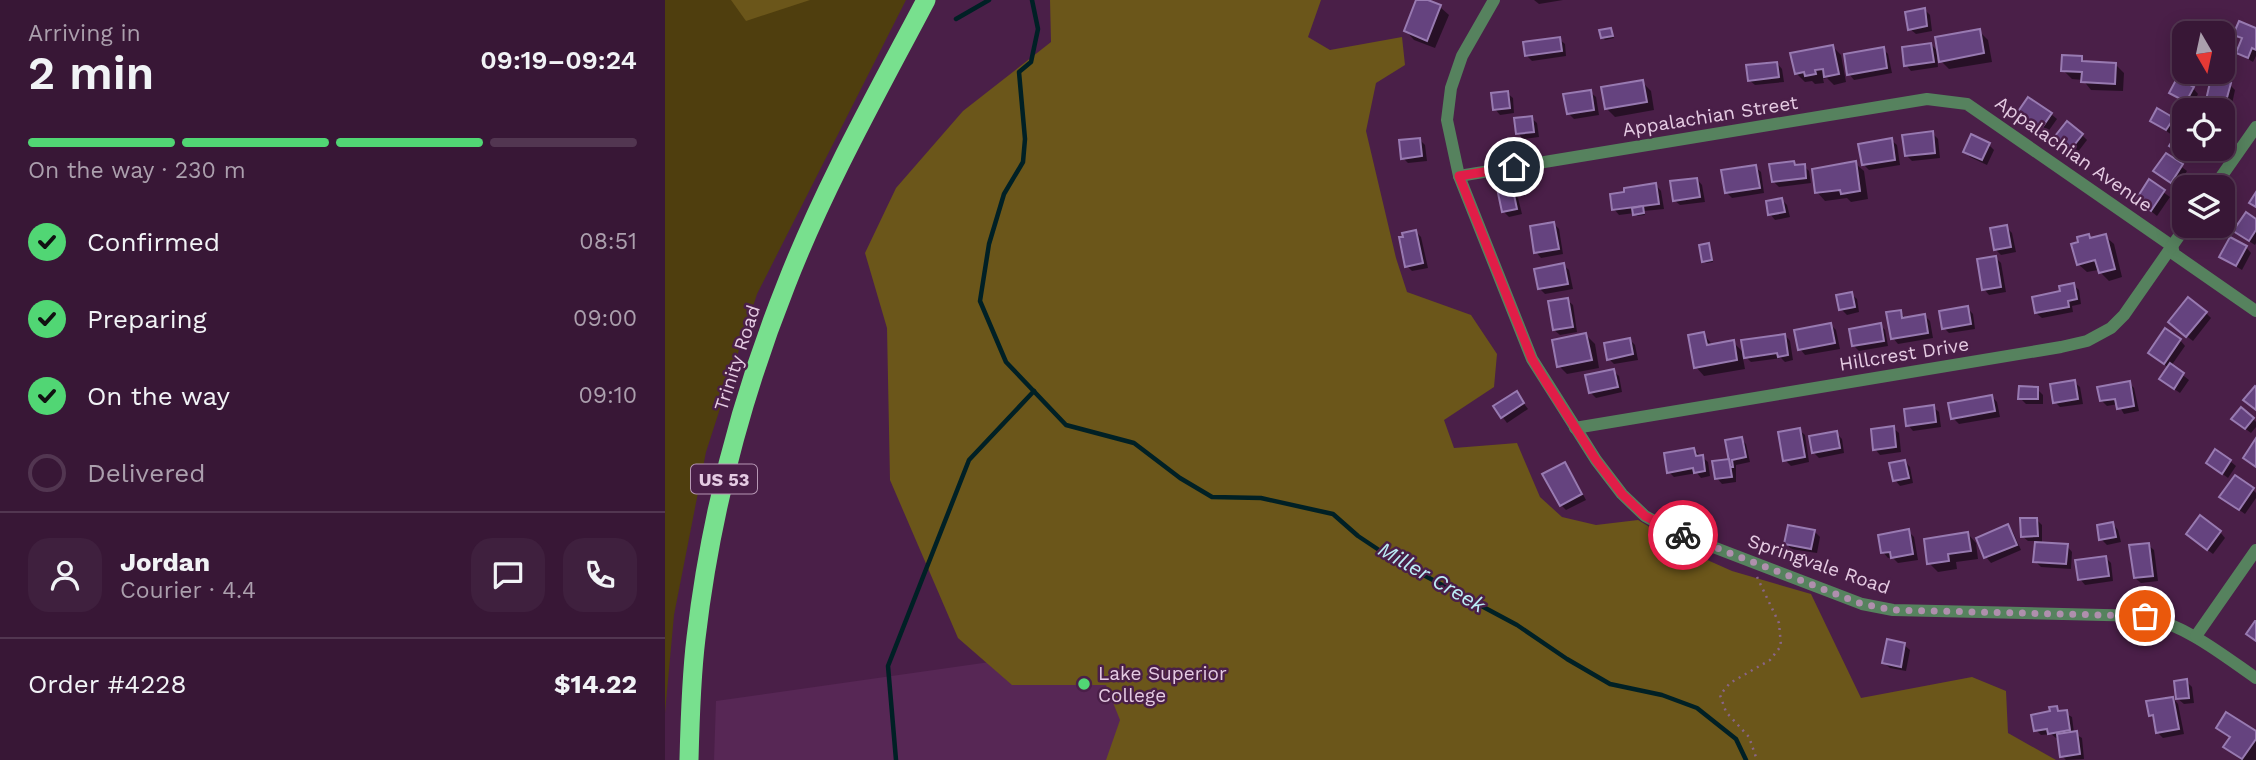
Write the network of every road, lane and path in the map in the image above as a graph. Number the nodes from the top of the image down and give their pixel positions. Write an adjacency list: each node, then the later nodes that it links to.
1 (926, 0): 15 (highway, Trinity Road / US 53)
2 (1494, 0): 6 (street, Springvale Road)
3 (1967, 104): 6 (street, Appalachian Street); 8 (street, Appalachian Avenue)
4 (2256, 127): 5 (street)
5 (2222, 175)
6 (1459, 176): 10 (street, Springvale Road)
7 (2178, 238): 8 (street, Hillcrest Drive)
8 (2172, 246): 9 (street, Appalachian Avenue); 10 (street, Hillcrest Drive)
9 (2256, 311)
10 (1575, 428): 12 (street, Springvale Road)
11 (2256, 550): 13 (street)
12 (1751, 562): 13 (street, Springvale Road); 16 (path)
13 (2196, 636): 14 (street, Springvale Road)
14 (2256, 678)
15 (689, 760)
16 (1757, 760)

